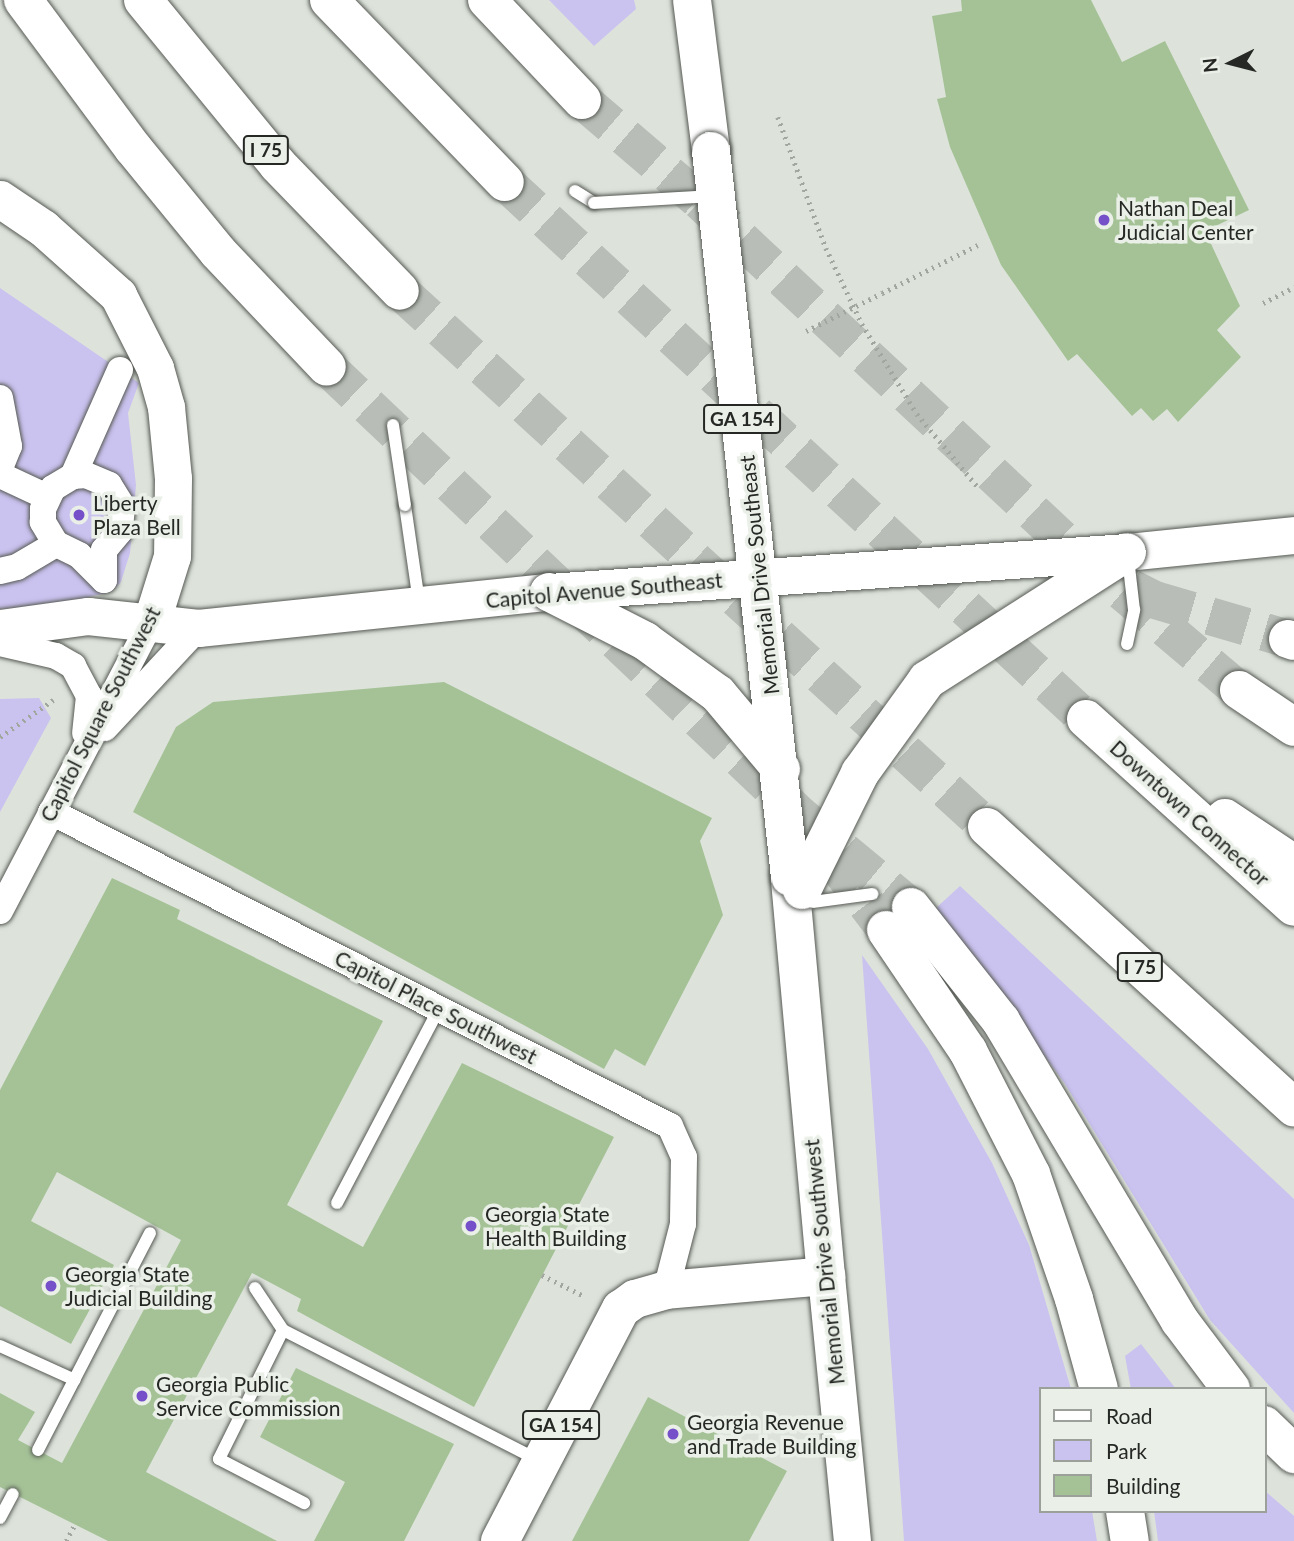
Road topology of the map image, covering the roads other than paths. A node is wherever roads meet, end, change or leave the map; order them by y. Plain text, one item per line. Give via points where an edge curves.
1 (23, 0) edge
2 (143, 0) edge
3 (329, 0) edge
4 (487, 0) edge
5 (692, 0) edge
6 (582, 100) tunnel mouth
7 (505, 182) tunnel mouth
8 (575, 191) dead end
9 (717, 196) junction
10 (0, 199) edge
11 (400, 291) tunnel mouth
12 (327, 368) tunnel mouth
13 (120, 370) dead end
14 (0, 398) edge
15 (393, 425) dead end
16 (0, 468) edge
17 (0, 475) edge
18 (73, 476) junction
19 (47, 497) junction
20 (1294, 535) edge
21 (55, 544) junction
22 (1128, 552) junction
23 (0, 571) edge
24 (759, 579) junction
25 (549, 592) junction
26 (419, 606) junction
27 (152, 620) junction
28 (0, 628) edge
29 (198, 628) junction
30 (0, 643) edge
31 (1127, 644) dead end
32 (1239, 690) tunnel mouth
33 (1294, 727) edge
34 (80, 755) junction
35 (781, 769) junction
36 (51, 812) junction
37 (987, 827) tunnel mouth
38 (1294, 864) edge
39 (872, 894) dead end
40 (799, 895) junction
41 (1294, 907) edge
42 (0, 911) edge
43 (439, 1009) junction
44 (804, 1067) joint
45 (1294, 1107) edge
46 (337, 1203) dead end
47 (150, 1233) dead end
48 (826, 1276) junction
49 (255, 1288) dead end
50 (666, 1290) junction
51 (283, 1330) junction
52 (0, 1346) edge
53 (75, 1380) junction
54 (1098, 1387) edge
55 (1230, 1387) edge
56 (1266, 1427) edge
57 (38, 1450) dead end
58 (1294, 1454) edge
59 (541, 1462) junction
60 (13, 1494) dead end
61 (304, 1503) dead end
62 (1125, 1513) edge
63 (0, 1518) edge
64 (500, 1541) edge
65 (852, 1541) edge
66 (1130, 1541) edge

1 - 12 main road via 218,252
2 - 11 main road, I 75 via 278,164
3 - 7 main road
4 - 6 main road
5 - 9 main road, Memorial Drive Southeast / GA 154, bridge
8 - 9 lane, bridge via 594,202
9 - 24 main road, Memorial Drive Southeast / GA 154, bridge
10 - 27 main road, Capitol Square Southwest via 43,228 118,295 155,368 166,407 173,491 172,556
13 - 18 street
14 - 16 street via 9,446
15 - 26 lane, bridge
17 - 19 street
18 - 19 street
18 - 21 street via 98,478 109,485 122,506 120,531 104,550 104,580 79,555
19 - 21 street via 43,523
20 - 22 main road, Capitol Avenue Southeast
21 - 23 street via 17,567
22 - 24 main road, Capitol Avenue Southeast, bridge
22 - 31 lane, bridge via 1133,610
22 - 40 main road, bridge via 928,680 860,773
24 - 25 main road, Capitol Avenue Southeast, bridge
24 - 35 main road, Memorial Drive Southeast / GA 154, bridge
25 - 26 main road, Capitol Avenue Southeast
25 - 35 main road, bridge via 645,641 718,694
26 - 29 main road, Capitol Avenue Southeast
27 - 28 main road, Capitol Avenue Southeast via 88,616
27 - 29 main road, Capitol Avenue Southeast
27 - 34 street, Capitol Square Southwest
29 - 34 street
30 - 34 street via 56,656 73,666 89,696
32 - 33 main road
34 - 36 street, Capitol Square Southwest
35 - 40 main road, Memorial Drive Southeast / GA 154, bridge
36 - 42 street, Capitol Square Southwest
36 - 43 street, Capitol Place Southwest
37 - 45 main road, I 75
38 - 41 main road, Downtown Connector via 1086,719
39 - 40 lane, bridge
40 - 44 main road, Memorial Drive Southeast / GA 154
43 - 46 lane
43 - 50 street, Capitol Place Southwest via 670,1126 684,1157 683,1224
44 - 48 main road, Memorial Drive Southwest / GA 154
47 - 53 lane
48 - 50 main road, GA 154
48 - 65 main road, Memorial Drive Southwest
49 - 51 lane
50 - 59 main road, GA 154 via 635,1299 621,1310
51 - 59 lane
51 - 61 lane via 219,1459
52 - 53 lane
53 - 57 lane
54 - 55 main road via 1031,1174 899,919 1001,1021 1180,1321
56 - 58 main road
59 - 64 main road, GA 154
60 - 63 lane
62 - 66 main road

